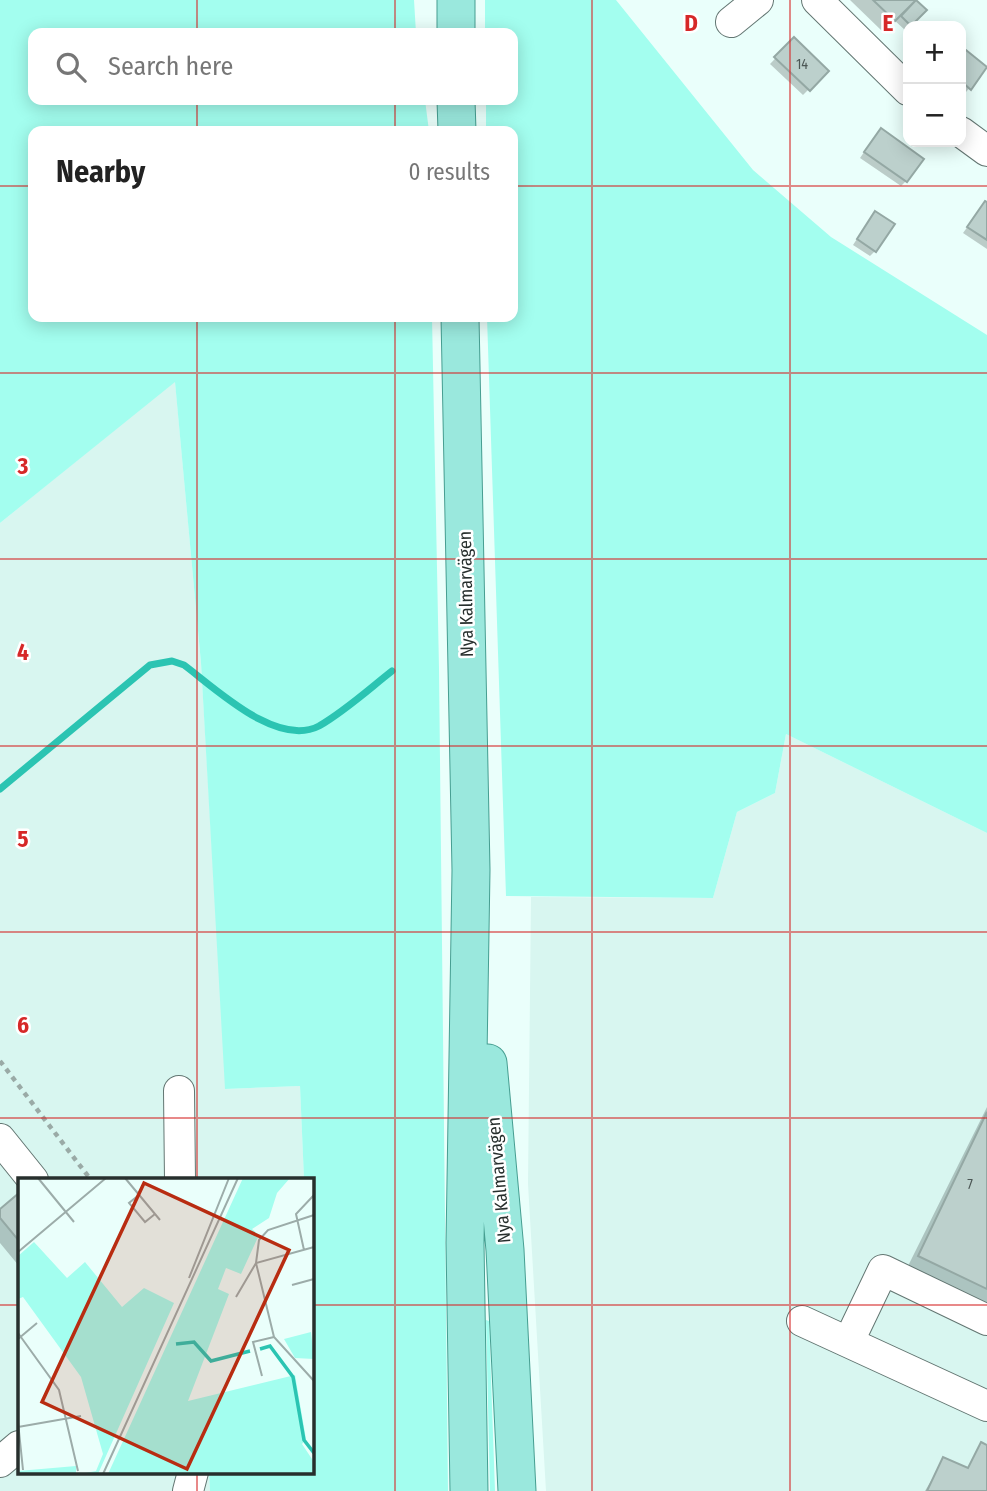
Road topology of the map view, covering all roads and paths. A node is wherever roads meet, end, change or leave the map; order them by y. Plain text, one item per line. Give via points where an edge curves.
1 (456, 0) edge
2 (758, 0) edge
3 (817, 0) edge
4 (731, 22) dead end
5 (456, 28) edge
6 (903, 85) edge
7 (456, 105) edge
8 (457, 126) edge
9 (966, 136) edge
10 (987, 151) edge
11 (460, 322) edge
12 (471, 870) junction
13 (0, 1061) edge
14 (179, 1091) dead end
15 (0, 1139) edge
16 (31, 1178) edge
17 (89, 1178) edge
18 (180, 1178) edge
19 (987, 1320) edge
20 (802, 1321) dead end
21 (849, 1341) junction
22 (987, 1406) edge
23 (18, 1447) edge
24 (0, 1462) edge
25 (193, 1474) edge
26 (188, 1491) edge
27 (470, 1491) edge
28 (517, 1491) edge

1 - 5 main road
2 - 4 street
3 - 6 street
7 - 8 main road
9 - 10 street
11 - 12 main road, Nya Kalmarvägen
12 - 27 main road, Nya Kalmarvägen via 465,1243
12 - 28 main road, Nya Kalmarvägen via 505,1250
13 - 17 path
14 - 18 street
15 - 16 street
19 - 21 street via 883,1270
20 - 21 street
21 - 22 street
23 - 24 street
25 - 26 street

